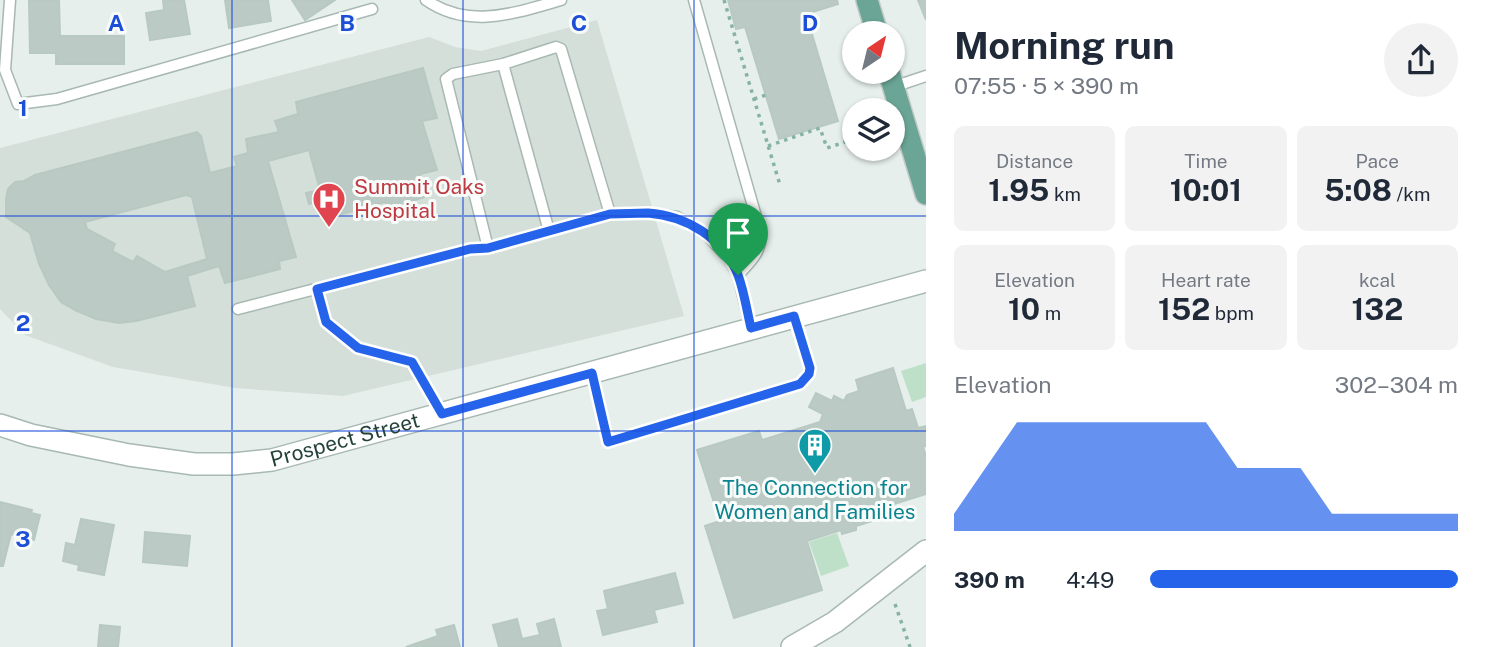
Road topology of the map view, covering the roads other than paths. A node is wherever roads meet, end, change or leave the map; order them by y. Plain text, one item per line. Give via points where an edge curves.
1 (10, 0) edge
2 (426, 0) edge
3 (561, 0) edge
4 (694, 0) edge
5 (867, 0) edge
6 (372, 9) dead end
7 (873, 21) edge
8 (503, 64) junction
9 (926, 76) edge
10 (905, 78) edge
11 (892, 84) edge
12 (926, 194) edge
13 (610, 214) junction
14 (549, 231) junction
15 (488, 248) junction
16 (738, 275) junction
17 (926, 281) edge
18 (317, 289) junction
19 (238, 309) dead end
20 (794, 316) junction
21 (751, 328) junction
22 (592, 373) junction
23 (442, 414) junction
24 (0, 425) edge
25 (926, 551) edge
26 (816, 642) edge
27 (792, 647) edge

1 - 6 lane via 5,70 18,104 57,99
2 - 3 lane via 455,15 480,18
4 - 16 lane via 761,234 757,253
5 - 7 main road
8 - 13 lane via 561,49
8 - 14 lane
8 - 15 lane via 446,79
9 - 10 lane
11 - 12 main road
13 - 14 lane
13 - 16 lane via 663,214 690,223 718,244
14 - 15 lane
15 - 18 lane
16 - 21 lane
17 - 20 street, Prospect Street
18 - 19 lane
18 - 23 lane via 326,322 358,348 412,362
20 - 21 street, Prospect Street
20 - 22 lane via 810,368 800,384 608,442
21 - 22 street, Prospect Street
22 - 23 street, Prospect Street
23 - 24 street, Prospect Street via 272,460 233,464 136,457
25 - 26 street
26 - 27 street

